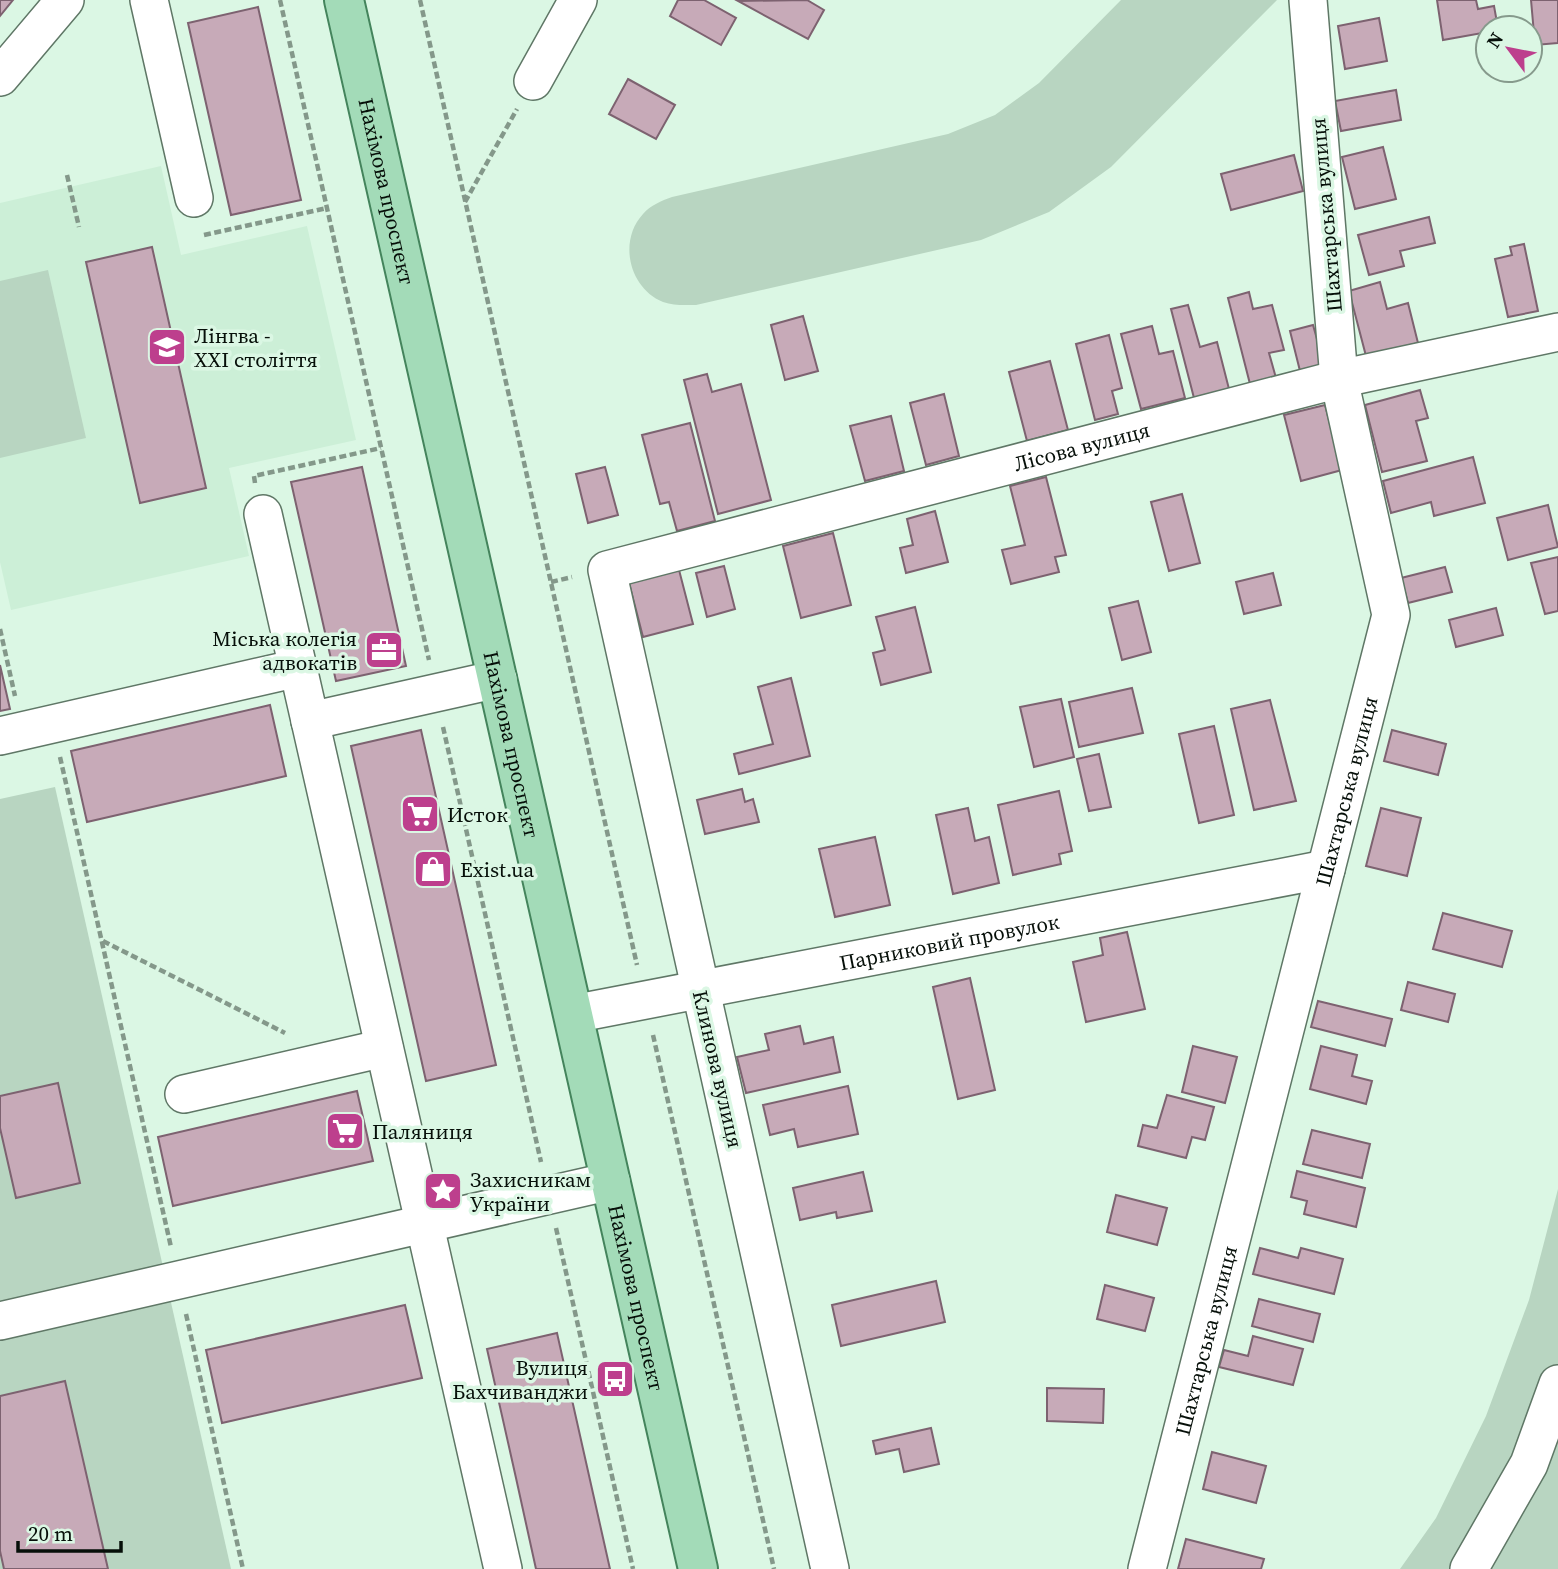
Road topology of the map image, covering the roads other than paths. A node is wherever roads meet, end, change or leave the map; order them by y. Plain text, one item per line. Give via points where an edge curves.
1 (65, 0) edge
2 (149, 0) edge
3 (344, 0) edge
4 (578, 0) edge
5 (1308, 0) edge
6 (0, 77) edge
7 (533, 81) road end
8 (194, 198) dead end
9 (1558, 332) edge
10 (1339, 379) junction
11 (263, 514) dead end
12 (607, 570) joint
13 (298, 668) junction
14 (498, 679) junction
15 (310, 722) junction
16 (25, 730) edge
17 (1326, 869) junction
18 (700, 989) junction
19 (573, 1014) junction
20 (384, 1048) junction
21 (184, 1094) dead end
22 (611, 1181) junction
23 (424, 1223) junction
24 (0, 1321) edge
25 (1558, 1384) edge
26 (503, 1569) edge
27 (698, 1569) edge
28 (830, 1569) edge
29 (1147, 1569) edge
30 (1469, 1569) edge

1 - 6 street
2 - 8 street
3 - 14 main road, Нахімова проспект
4 - 7 street
5 - 10 street, Шахтарська вулиця
9 - 10 street, Лісова вулиця
10 - 12 street, Лісова вулиця
10 - 17 street, Шахтарська вулиця via 1391,615
11 - 13 street
12 - 18 street, Клинова вулиця
13 - 15 street
13 - 16 street
14 - 15 street
14 - 19 main road, Нахімова проспект
15 - 20 street
17 - 18 street, Парниковий провулок
17 - 29 street, Шахтарська вулиця
18 - 19 street, Парниковий провулок
18 - 28 street, Клинова вулиця
19 - 22 main road, Нахімова проспект
20 - 21 street
20 - 23 street
22 - 23 street
22 - 27 main road, Нахімова проспект
23 - 24 street
23 - 26 street
25 - 30 street via 1529,1464

